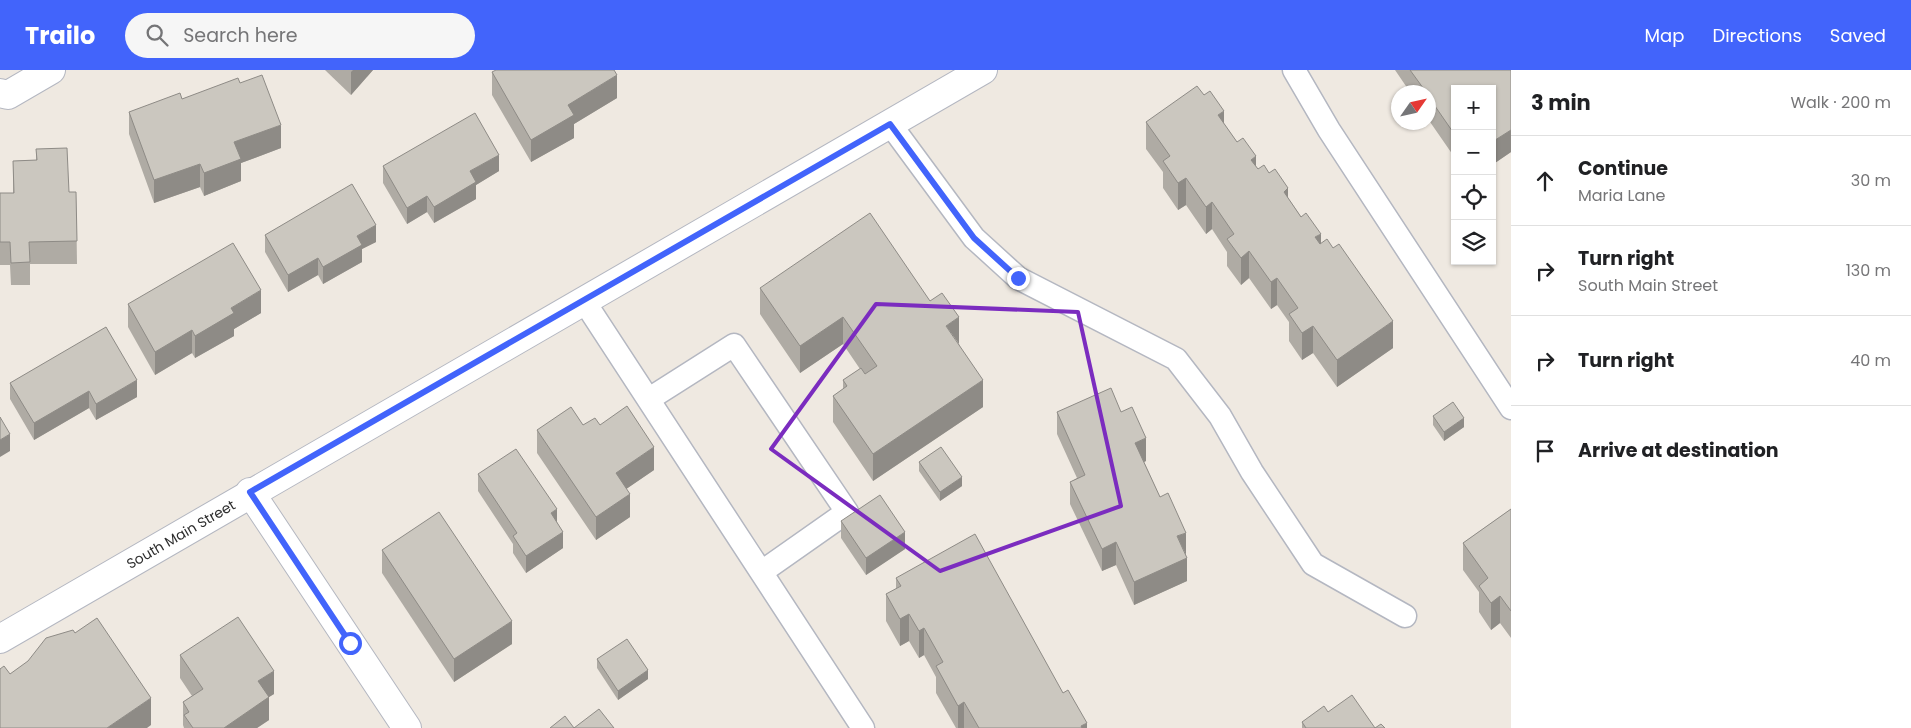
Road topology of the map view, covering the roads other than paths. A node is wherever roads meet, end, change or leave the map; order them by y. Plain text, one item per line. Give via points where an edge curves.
1 (51, 70) edge
2 (983, 70) edge
3 (1294, 70) edge
4 (0, 93) edge
5 (890, 124) junction
6 (584, 301) junction
7 (649, 399) junction
8 (1511, 408) edge
9 (250, 492) junction
10 (762, 571) junction
11 (1406, 616) dead end
12 (0, 638) edge
13 (407, 728) edge
14 (863, 728) edge

1 - 4 main road via 8,95
2 - 5 main road, South Main Street
3 - 8 lane
5 - 6 main road, South Main Street
5 - 11 lane via 974,238 1018,278 1176,359 1220,416 1252,472 1313,564
6 - 7 lane
6 - 9 main road, South Main Street
7 - 10 lane
7 - 10 lane via 734,345 847,512
9 - 12 main road, South Main Street
9 - 13 main road
10 - 14 lane

